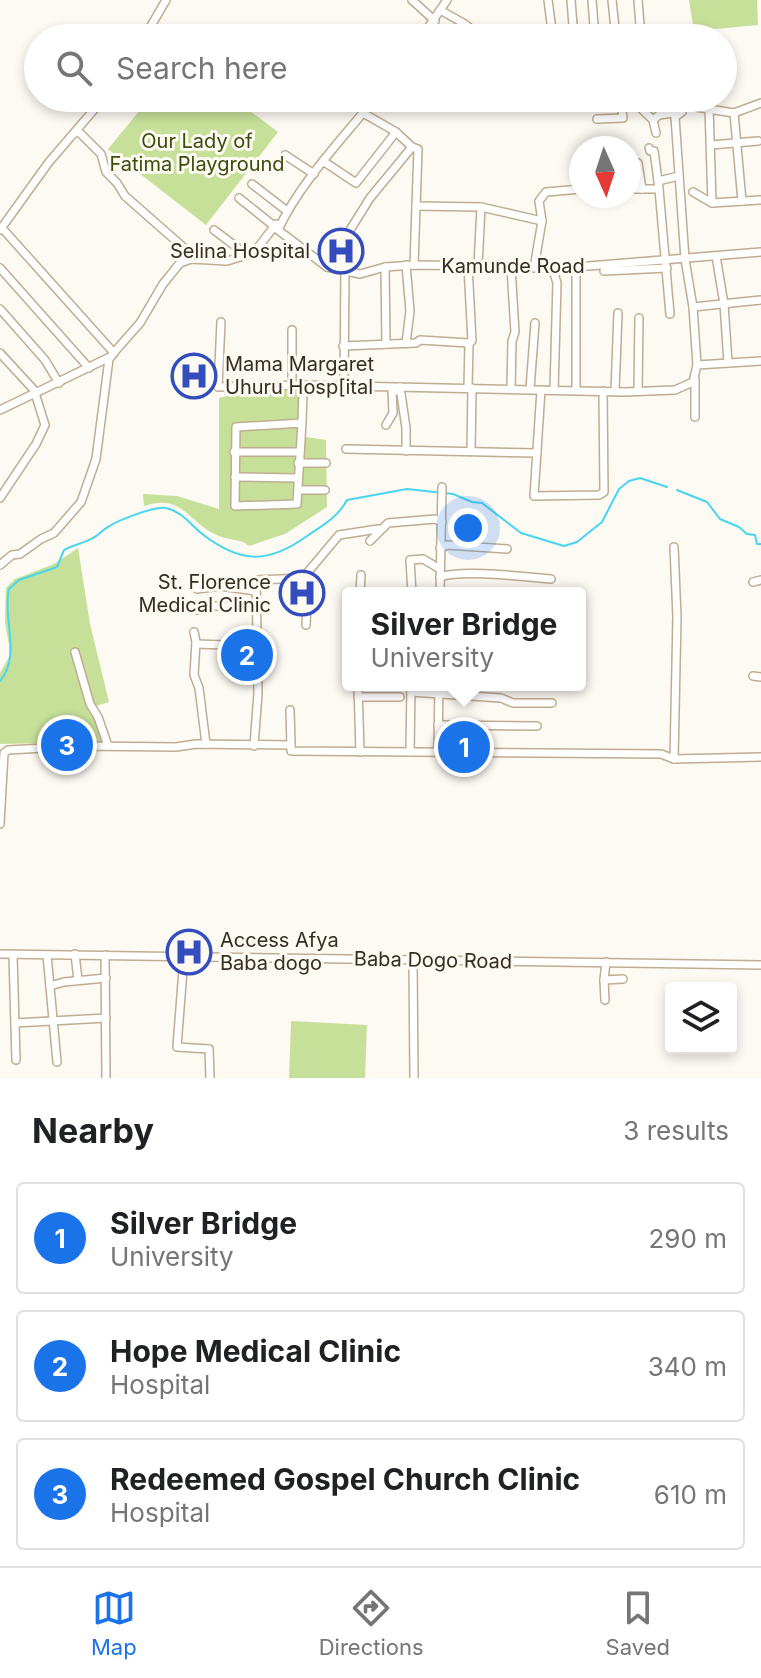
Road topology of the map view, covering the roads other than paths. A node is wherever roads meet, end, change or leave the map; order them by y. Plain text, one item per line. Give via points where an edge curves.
1 (166, 0) edge
2 (412, 0) edge
3 (447, 0) edge
4 (548, 0) edge
5 (571, 0) edge
6 (592, 0) edge
7 (612, 0) edge
8 (638, 0) edge
9 (440, 10) junction
10 (435, 21) junction
11 (152, 24) edge
12 (433, 24) edge
13 (465, 24) edge
14 (551, 24) edge
15 (573, 24) edge
16 (594, 24) edge
17 (615, 24) edge
18 (640, 24) edge
19 (761, 103) edge
20 (92, 112) edge
21 (364, 112) edge
22 (369, 112) edge
23 (622, 112) edge
24 (645, 112) edge
25 (669, 112) edge
26 (679, 112) edge
27 (709, 112) edge
28 (724, 112) edge
29 (737, 112) edge
30 (734, 113) joint
31 (597, 119) dead end
32 (653, 120) junction
33 (396, 132) junction
34 (75, 133) junction
35 (656, 133) dead end
36 (758, 141) dead end
37 (737, 144) junction
38 (711, 145) junction
39 (412, 147) junction
40 (649, 148) dead end
41 (285, 155) dead end
42 (323, 161) junction
43 (314, 174) junction
44 (679, 176) junction
45 (641, 182) edge
46 (252, 184) dead end
47 (658, 185) junction
48 (642, 189) joint
49 (569, 190) edge
50 (693, 192) dead end
51 (239, 198) dead end
52 (760, 200) edge
53 (742, 201) junction
54 (712, 203) junction
55 (416, 206) junction
56 (481, 207) junction
57 (287, 211) junction
58 (542, 221) junction
59 (276, 228) junction
60 (1, 229) edge
61 (214, 230) dead end
62 (761, 252) edge
63 (247, 255) junction
64 (716, 256) junction
65 (191, 259) junction
66 (685, 259) junction
67 (410, 265) junction
68 (468, 266) junction
69 (478, 266) junction
70 (327, 267) junction
71 (385, 267) junction
72 (511, 267) junction
73 (552, 267) junction
74 (576, 267) junction
75 (0, 268) edge
76 (534, 268) junction
77 (667, 268) junction
78 (604, 271) dead end
79 (348, 272) junction
80 (761, 300) edge
81 (724, 304) junction
82 (693, 307) junction
83 (0, 309) edge
84 (618, 313) dead end
85 (670, 314) dead end
86 (639, 318) dead end
87 (221, 322) dead end
88 (535, 323) dead end
89 (292, 330) dead end
90 (406, 343) junction
91 (469, 343) junction
92 (386, 344) junction
93 (343, 346) junction
94 (0, 353) edge
95 (114, 353) junction
96 (761, 361) edge
97 (728, 363) junction
98 (697, 365) junction
99 (89, 368) junction
100 (693, 382) junction
101 (59, 383) junction
102 (292, 385) junction
103 (303, 385) junction
104 (344, 385) junction
105 (470, 388) junction
106 (400, 389) junction
107 (511, 389) junction
108 (530, 389) junction
109 (541, 390) junction
110 (554, 390) junction
111 (576, 390) junction
112 (603, 391) junction
113 (615, 391) junction
114 (638, 391) junction
115 (35, 393) junction
116 (0, 398) edge
117 (3, 409) edge
118 (695, 417) dead end
119 (302, 423) junction
120 (386, 425) dead end
121 (346, 449) dead end
122 (406, 451) junction
123 (471, 451) junction
124 (234, 452) junction
125 (299, 452) junction
126 (537, 453) junction
127 (298, 463) junction
128 (326, 463) dead end
129 (235, 477) junction
130 (298, 478) junction
131 (442, 488) dead end
132 (298, 490) junction
133 (325, 490) dead end
134 (0, 498) edge
135 (442, 522) junction
136 (378, 529) dead end
137 (370, 541) dead end
138 (674, 547) dead end
139 (440, 548) junction
140 (507, 549) dead end
141 (0, 565) edge
142 (440, 573) junction
143 (361, 575) dead end
144 (304, 576) junction
145 (551, 579) dead end
146 (264, 582) dead end
147 (360, 587) edge
148 (412, 587) edge
149 (440, 587) edge
150 (197, 589) dead end
151 (256, 591) junction
152 (197, 610) dead end
153 (256, 611) junction
154 (306, 625) dead end
155 (194, 632) dead end
156 (196, 644) junction
157 (257, 646) junction
158 (75, 652) dead end
159 (358, 691) edge
160 (411, 691) edge
161 (439, 691) edge
162 (453, 691) edge
163 (358, 697) junction
164 (400, 697) dead end
165 (552, 703) dead end
166 (290, 710) dead end
167 (438, 725) junction
168 (537, 726) dead end
169 (206, 744) junction
170 (291, 745) junction
171 (108, 746) junction
172 (254, 746) junction
173 (438, 751) junction
174 (360, 752) junction
175 (410, 752) junction
176 (761, 757) edge
177 (674, 759) junction
178 (0, 824) edge
179 (0, 954) edge
180 (75, 954) junction
181 (13, 955) junction
182 (47, 955) junction
183 (105, 955) junction
184 (184, 957) junction
185 (413, 960) junction
186 (606, 962) junction
187 (761, 965) edge
188 (106, 978) junction
189 (623, 979) dead end
190 (78, 980) junction
191 (604, 980) junction
192 (50, 986) junction
193 (605, 1000) dead end
194 (106, 1018) junction
195 (54, 1022) junction
196 (15, 1023) junction
197 (16, 1060) dead end
198 (57, 1062) dead end
199 (106, 1078) edge
200 (210, 1078) edge
201 (414, 1078) edge

1 - 11 street
2 - 10 street
3 - 9 street
4 - 14 street
5 - 15 street
6 - 16 street
7 - 17 street
8 - 18 street
9 - 10 street
9 - 13 street
10 - 12 street
19 - 29 street
20 - 34 street
21 - 42 street
22 - 33 street
23 - 31 street via 623,118
24 - 32 street
25 - 32 street
26 - 44 street via 675,117
27 - 38 street
28 - 30 street
30 - 37 street
32 - 35 street
33 - 39 street
33 - 42 street via 356,183
34 - 60 street
34 - 65 street via 101,154 106,172 125,196
36 - 37 street
37 - 38 street
37 - 53 street
38 - 54 street
39 - 55 street via 418,149
39 - 70 street via 370,198
40 - 47 street via 654,151
41 - 43 street
42 - 43 street
43 - 57 street
44 - 47 street
44 - 66 street
45 - 48 street
46 - 57 street
47 - 48 street
47 - 77 street
49 - 58 street via 546,192 539,201
50 - 54 street
51 - 59 street, Kamunde Road
52 - 53 street
53 - 54 street
55 - 56 street
55 - 67 street
56 - 58 street
56 - 69 street
57 - 59 street
58 - 76 street
59 - 63 street
59 - 70 street, Kamunde Road
60 - 95 street
61 - 63 street
62 - 64 street, Kamunde Road
63 - 65 street via 227,261
64 - 66 street, Kamunde Road
64 - 81 street
65 - 95 street via 176,268
66 - 74 street, Kamunde Road
66 - 82 street
67 - 68 street, Kamunde Road
67 - 71 street, Kamunde Road
67 - 90 street
68 - 69 street, Kamunde Road
68 - 91 street via 473,324
69 - 72 street, Kamunde Road
70 - 79 street, Kamunde Road
71 - 79 street, Kamunde Road
71 - 92 street
72 - 76 street, Kamunde Road
72 - 107 street
73 - 74 street, Kamunde Road
73 - 76 street, Kamunde Road
73 - 110 street via 557,275
74 - 111 street
75 - 99 street
77 - 78 street
77 - 85 street
79 - 93 street via 346,267
80 - 81 street
81 - 82 street
81 - 97 street
82 - 98 street
83 - 101 street
84 - 113 street
86 - 114 street
87 - 102 street via 218,387
88 - 108 street
89 - 102 street
90 - 91 street
90 - 92 street
91 - 105 street
92 - 93 street
93 - 104 street
94 - 115 street
95 - 99 street
95 - 141 street via 108,363 96,459 81,502 54,533
96 - 97 street
97 - 98 street
98 - 100 street
99 - 101 street
100 - 114 street via 675,390
100 - 118 street via 695,377
101 - 115 street
102 - 103 street
103 - 104 street
103 - 119 street
104 - 106 street
105 - 106 street
105 - 107 street
105 - 123 street
106 - 120 street via 392,391 393,413
106 - 122 street
107 - 108 street
108 - 109 street
109 - 110 street
109 - 126 street
110 - 111 street
111 - 112 street
112 - 113 street
112 - 126 street via 604,492 534,496
113 - 114 street
115 - 117 street
115 - 134 street via 44,428
116 - 117 street
119 - 124 street via 238,425
119 - 125 street
121 - 122 street
122 - 123 street
123 - 126 street
124 - 125 street
124 - 129 street
125 - 127 street
127 - 128 street
127 - 130 street
129 - 130 street
129 - 132 street via 235,506 295,505
130 - 132 street
131 - 135 street
132 - 133 street
135 - 137 street via 388,523
135 - 139 street
136 - 144 street via 339,535
138 - 177 street
139 - 140 street
139 - 142 street
142 - 145 street
142 - 148 street via 423,559 410,560
142 - 149 street
143 - 147 street
144 - 146 street
144 - 151 street via 256,580
144 - 154 street
150 - 151 street
151 - 153 street
152 - 153 street via 249,606
153 - 157 street
155 - 156 street
156 - 157 street
156 - 169 street via 194,675
157 - 172 street
158 - 171 street
159 - 163 street
160 - 175 street
161 - 167 street
162 - 165 street via 513,703
163 - 164 street
163 - 174 street
166 - 170 street
167 - 168 street
167 - 173 street
169 - 171 street
169 - 172 street
170 - 172 street
170 - 174 street via 291,751
171 - 178 street via 8,750 2,768
173 - 175 street
173 - 177 street via 661,754
174 - 175 street
176 - 177 street
179 - 181 street, Baba Dogo Road
180 - 182 street, Baba Dogo Road
180 - 183 street, Baba Dogo Road
180 - 190 street
181 - 182 street, Baba Dogo Road
181 - 196 street
182 - 192 street
183 - 184 street, Baba Dogo Road
183 - 188 street
184 - 185 street, Baba Dogo Road
184 - 200 street via 177,1047 209,1049
185 - 186 street, Baba Dogo Road
185 - 201 street
186 - 187 street, Baba Dogo Road
186 - 191 street
188 - 190 street
188 - 194 street
189 - 191 street
190 - 192 street
191 - 193 street
192 - 195 street
194 - 195 street
194 - 199 street
195 - 196 street
195 - 198 street
196 - 197 street

